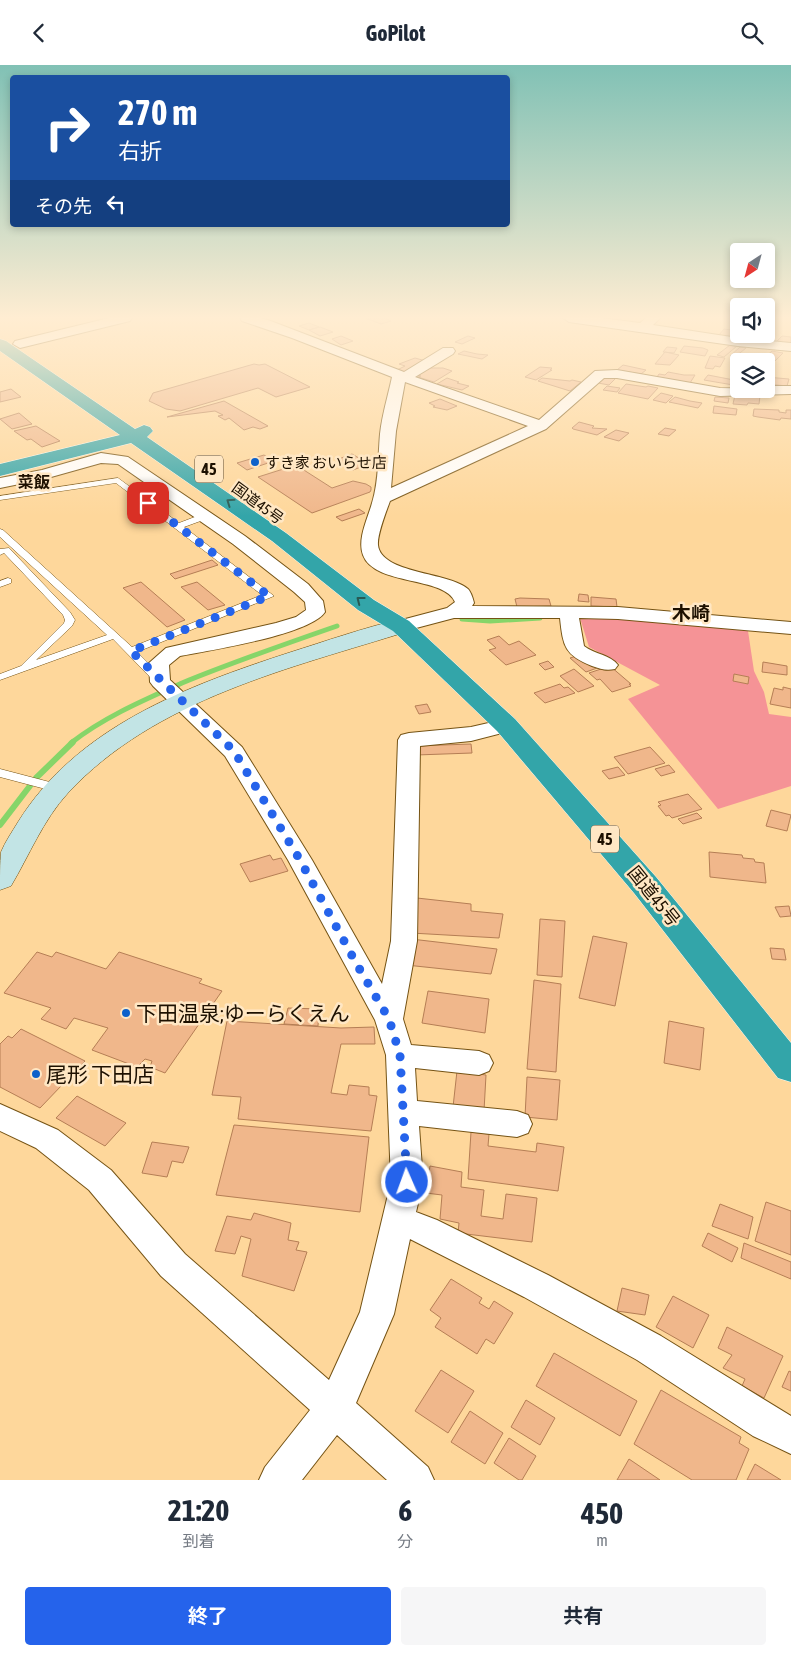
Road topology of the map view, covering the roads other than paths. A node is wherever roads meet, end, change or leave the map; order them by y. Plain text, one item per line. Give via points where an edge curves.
1 (65, 384) edge
2 (400, 384) edge
3 (422, 384) edge
4 (588, 384) edge
5 (669, 384) edge
6 (791, 390) edge
7 (541, 426) junction
8 (136, 432) junction
9 (0, 465) edge
10 (0, 470) edge
11 (0, 483) edge
12 (0, 498) edge
13 (382, 498) junction
14 (203, 517) junction
15 (178, 526) junction
16 (0, 532) edge
17 (0, 552) edge
18 (454, 612) junction
19 (570, 612) junction
20 (401, 626) junction
21 (791, 628) edge
22 (113, 636) junction
23 (131, 651) junction
24 (608, 665) dead end
25 (26, 667) junction
26 (0, 677) edge
27 (160, 681) junction
28 (182, 701) junction
29 (506, 725) junction
30 (0, 773) edge
31 (58, 788) junction
32 (0, 879) edge
33 (389, 1019) junction
34 (400, 1055) junction
35 (478, 1063) dead end
36 (791, 1068) edge
37 (404, 1112) junction
38 (0, 1117) edge
39 (517, 1124) dead end
40 (398, 1220) junction
41 (335, 1408) junction
42 (791, 1436) edge
43 (278, 1480) edge
44 (415, 1480) edge

1 - 8 highway, 国道45号 / 45
2 - 13 street via 388,431
3 - 7 street
4 - 7 street
5 - 6 street via 720,393
7 - 13 street
8 - 9 highway
8 - 10 highway
8 - 20 highway, 国道45号 / 45 via 366,605
11 - 14 street via 101,458 113,458 135,468
12 - 15 lane via 118,480
13 - 18 street via 369,544 372,555 389,569 445,584 461,593 465,603
14 - 15 lane
14 - 27 street via 301,588 314,601 316,612 303,621 281,628 173,652 159,663
15 - 23 lane via 269,596
16 - 22 lane
17 - 25 lane via 6,551 70,620
18 - 19 street
18 - 20 street
19 - 21 street
19 - 24 street via 574,647 578,653
20 - 28 street via 273,667
20 - 29 highway, 国道45号 / 45
22 - 23 lane
22 - 25 lane
23 - 27 lane
25 - 26 lane
27 - 28 street
28 - 31 street via 144,720 111,742 76,769
28 - 33 street via 234,751 300,860
29 - 33 street via 471,734 409,740 404,941
29 - 36 highway, 国道45号 / 45 via 646,885
30 - 31 lane
31 - 32 street via 30,827
33 - 34 street
34 - 35 street
34 - 37 street
37 - 39 street
37 - 40 street via 407,1182
38 - 41 street via 47,1139 100,1180 173,1265
40 - 41 street via 377,1313
40 - 42 street via 426,1230 536,1286 649,1348
41 - 43 street
41 - 44 street

